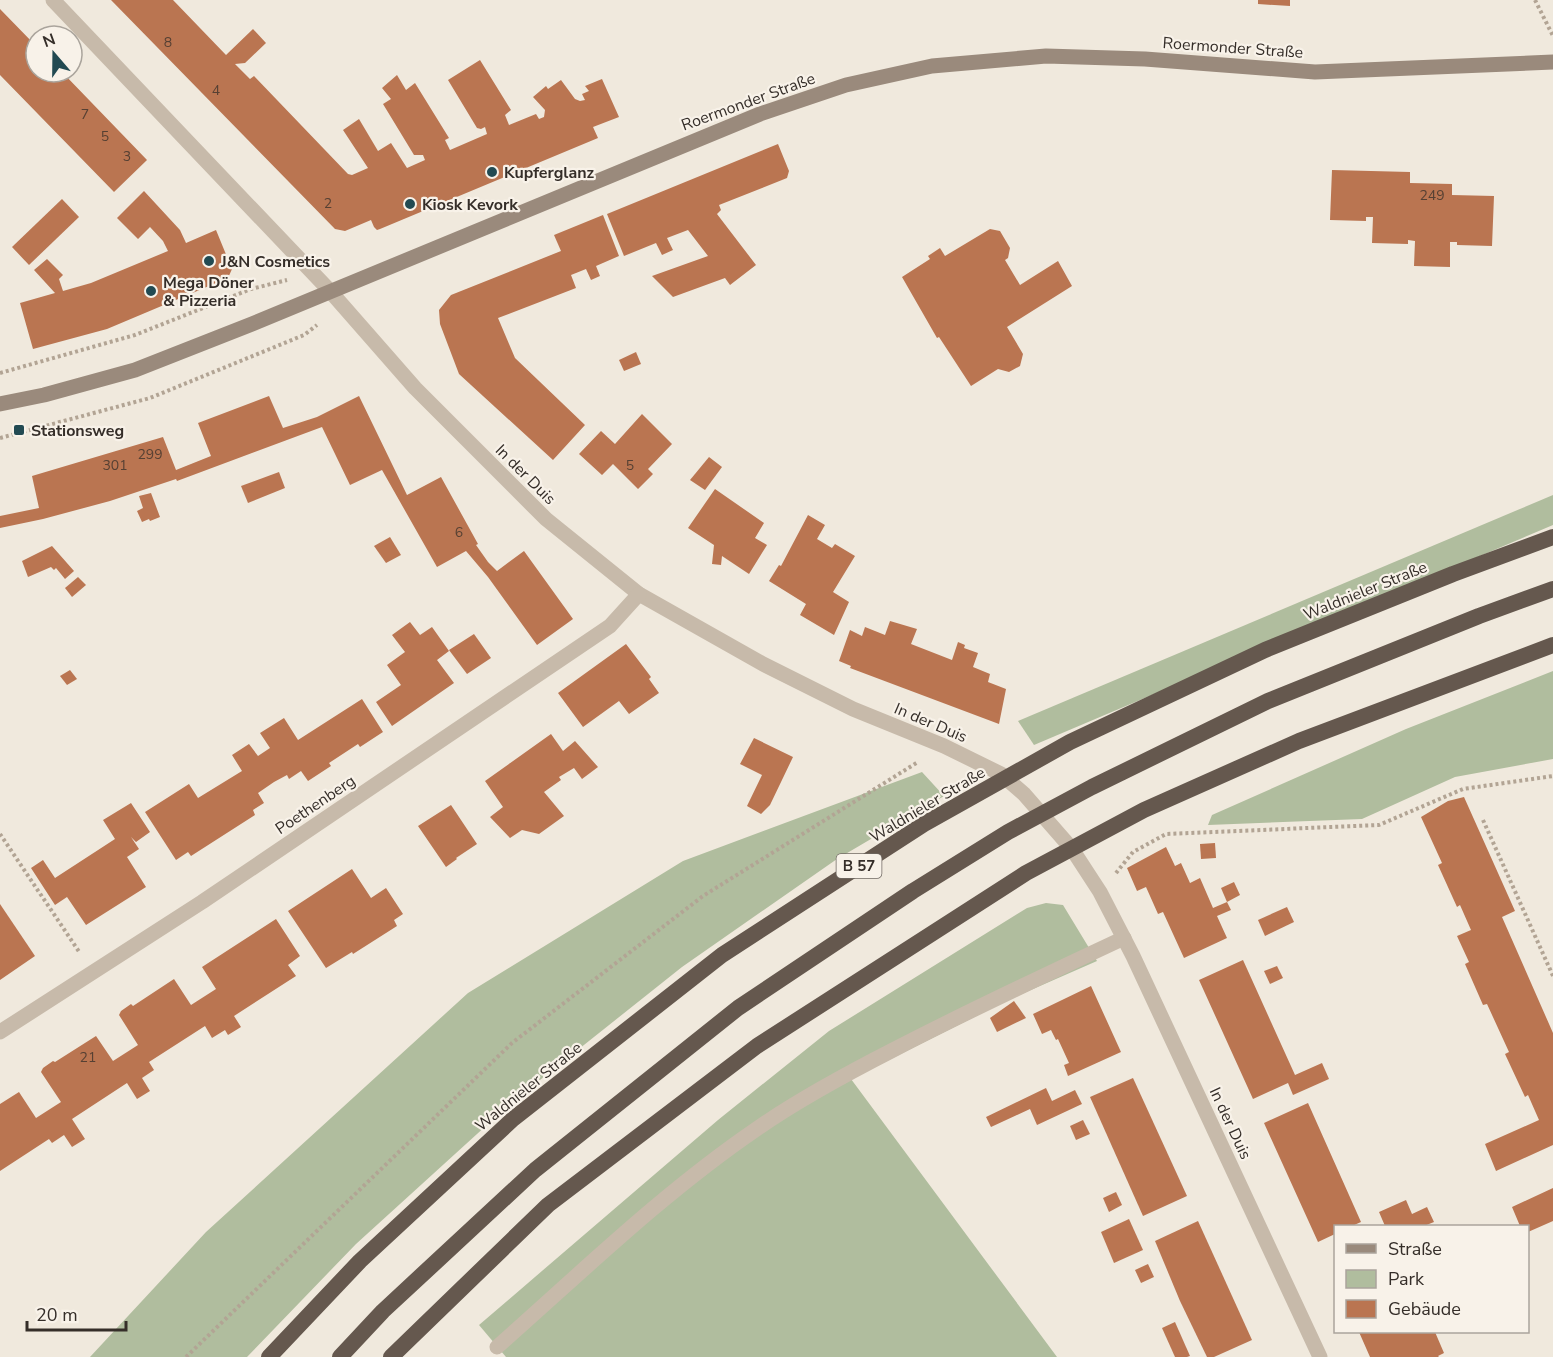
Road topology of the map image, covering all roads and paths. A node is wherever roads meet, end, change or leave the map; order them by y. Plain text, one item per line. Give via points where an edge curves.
1 (53, 0) edge
2 (1535, 0) edge
3 (1553, 36) edge
4 (1553, 62) edge
5 (251, 289) dead end
6 (330, 291) junction
7 (0, 373) edge
8 (0, 404) edge
9 (1553, 537) edge
10 (1553, 589) edge
11 (639, 594) junction
12 (1553, 645) edge
13 (944, 746) junction
14 (1553, 776) edge
15 (1483, 820) dead end
16 (0, 834) edge
17 (1072, 849) junction
18 (1100, 892) junction
19 (1124, 938) junction
20 (94, 972) junction
21 (1553, 976) edge
22 (0, 1032) edge
23 (497, 1347) dead end
24 (186, 1357) edge
25 (269, 1357) edge
26 (340, 1357) edge
27 (391, 1357) edge
28 (1320, 1357) edge

1 - 6 street
2 - 3 path
4 - 6 main road, Roermonder Straße via 1315,72 1046,56 932,66 846,85 760,114
5 - 7 path via 135,335
6 - 8 main road, Roermonder Straße via 135,370
6 - 11 street, In der Duis via 415,388 546,519
9 - 25 highway, Waldnieler Straße / B 57 via 1265,650 1070,742 924,824 722,955 513,1119 360,1261
10 - 26 highway via 1268,701 1092,787 1008,832 913,891 738,1008 535,1170 383,1311
11 - 13 street, In der Duis via 853,710
11 - 20 street, Poethenberg via 610,627
12 - 17 highway via 1299,741 1144,810
13 - 17 street, In der Duis via 1001,774
13 - 24 path via 703,896 512,1043
14 - 18 path via 1462,789 1379,825 1166,834 1133,852
15 - 21 path
16 - 20 path
17 - 18 street, In der Duis
17 - 27 highway via 1026,873 757,1046 548,1205
18 - 19 street, In der Duis
19 - 23 street via 907,1043 827,1085 758,1128 652,1209
19 - 28 street, In der Duis
20 - 22 street, Poethenberg

